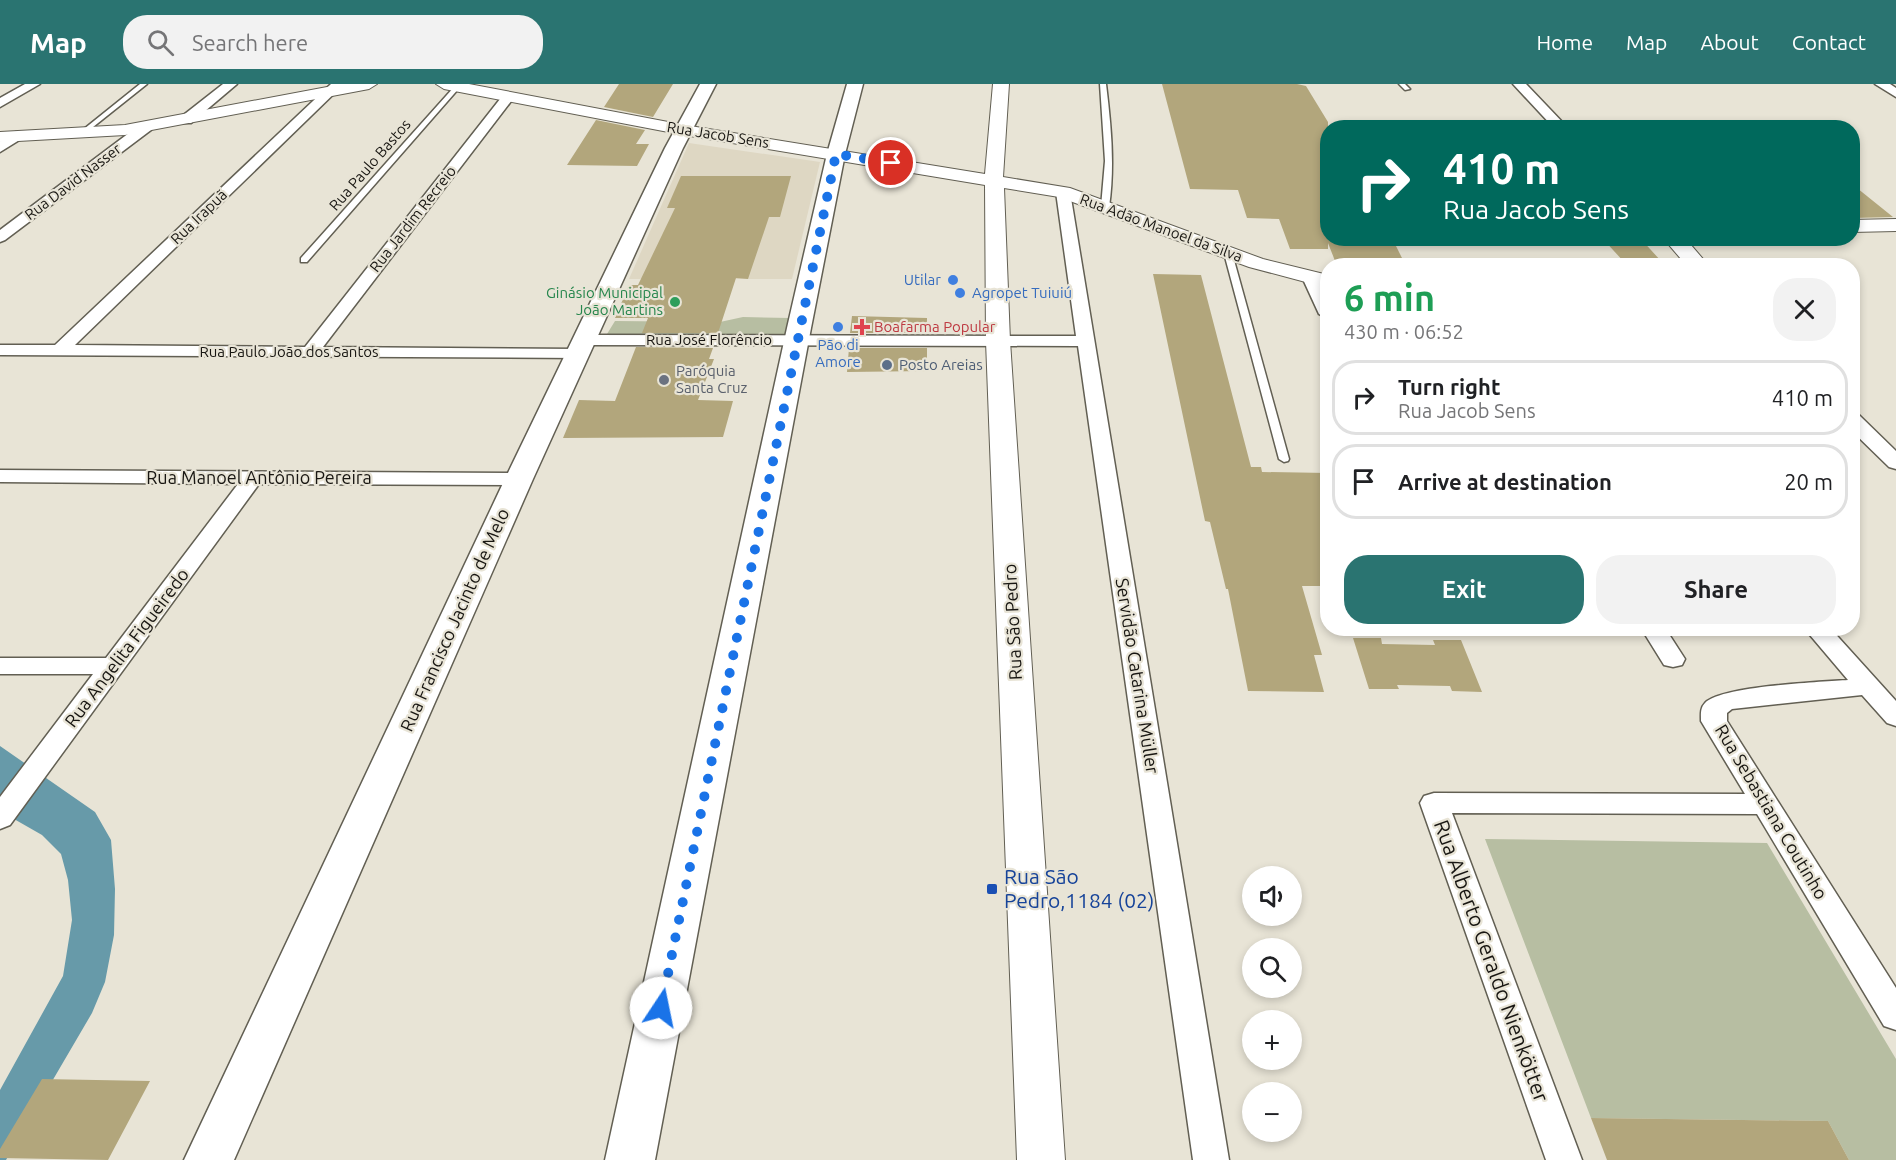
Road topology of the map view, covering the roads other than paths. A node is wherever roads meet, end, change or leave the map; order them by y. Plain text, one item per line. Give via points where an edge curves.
1 (34, 84) edge
2 (144, 84) edge
3 (231, 84) edge
4 (369, 84) edge
5 (708, 84) edge
6 (855, 84) edge
7 (1001, 84) edge
8 (1103, 84) edge
9 (1519, 84) edge
10 (1881, 84) edge
11 (450, 85) edge
12 (333, 88) edge
13 (511, 91) edge
14 (1896, 93) edge
15 (0, 103) edge
16 (186, 120) junction
17 (1554, 120) edge
18 (146, 127) junction
19 (684, 130) junction
20 (81, 134) junction
21 (8, 137) edge
22 (0, 147) edge
23 (836, 154) junction
24 (994, 179) junction
25 (1064, 192) junction
26 (1105, 207) junction
27 (1896, 225) edge
28 (1860, 226) edge
29 (0, 237) edge
30 (1680, 246) edge
31 (1228, 253) junction
32 (1692, 258) edge
33 (304, 260) dead end
34 (1319, 280) edge
35 (797, 340) junction
36 (1086, 340) junction
37 (998, 341) junction
38 (580, 347) junction
39 (0, 350) edge
40 (60, 350) junction
41 (310, 352) junction
42 (1860, 427) edge
43 (1284, 459) dead end
44 (1896, 463) edge
45 (1, 477) edge
46 (253, 478) junction
47 (519, 479) junction
48 (1658, 636) edge
49 (1823, 636) edge
50 (1673, 659) dead end
51 (0, 666) edge
52 (113, 666) junction
53 (1867, 686) junction
54 (1896, 717) edge
55 (1765, 804) junction
56 (0, 818) edge
57 (1896, 1016) edge
58 (209, 1160) edge
59 (630, 1160) edge
60 (1041, 1160) edge
61 (1211, 1160) edge
62 (1564, 1160) edge

1 - 15 street
2 - 20 lane
3 - 16 street
4 - 12 street
5 - 19 main road, Rua Francisco Jacinto de Melo
6 - 23 main road
7 - 24 street, Rua São Pedro
8 - 26 lane via 1108,136
9 - 17 street
10 - 14 street
11 - 13 street, Rua Jacob Sens
11 - 33 lane, Rua Paulo Bastos
12 - 16 street
12 - 40 street, Rua Irapuã
13 - 19 street, Rua Jacob Sens
13 - 41 street, Rua Jardim Recreio
16 - 18 street
18 - 20 street
18 - 29 street, Rua David Nasser
19 - 23 street, Rua Jacob Sens
19 - 38 main road, Rua Francisco Jacinto de Melo
20 - 21 street
21 - 22 street
23 - 24 street, Rua Jacob Sens
23 - 35 main road
24 - 25 street, Rua Adão Manoel da Silva
24 - 37 street, Rua São Pedro
25 - 26 street, Rua Adão Manoel da Silva
25 - 36 street, Servidão Catarina Müller
26 - 31 street, Rua Adão Manoel da Silva
27 - 28 street
30 - 32 street
31 - 34 street, Rua Adão Manoel da Silva
31 - 43 lane
35 - 37 street, Rua José Florêncio
35 - 38 street, Rua José Florêncio
35 - 59 main road
36 - 37 street, Rua José Florêncio
36 - 61 street, Servidão Catarina Müller
37 - 60 street, Rua São Pedro
38 - 41 street, Rua Paulo João dos Santos
38 - 47 main road, Rua Francisco Jacinto de Melo
39 - 40 street, Rua Paulo João dos Santos
40 - 41 street, Rua Paulo João dos Santos
42 - 44 street
45 - 46 street, Rua Manoel Antônio Pereira
46 - 47 street, Rua Manoel Antônio Pereira
46 - 52 street, Rua Angelita Figueiredo
47 - 58 main road, Rua Francisco Jacinto de Melo
48 - 50 street
49 - 53 street
51 - 52 street
52 - 56 street, Rua Angelita Figueiredo
53 - 54 street
53 - 55 street, Rua Sebastiana Coutinho via 1726,701 1714,709 1714,721
55 - 57 street, Rua Sebastiana Coutinho
55 - 62 street, Rua Alberto Geraldo Nienkötter via 1434,803

